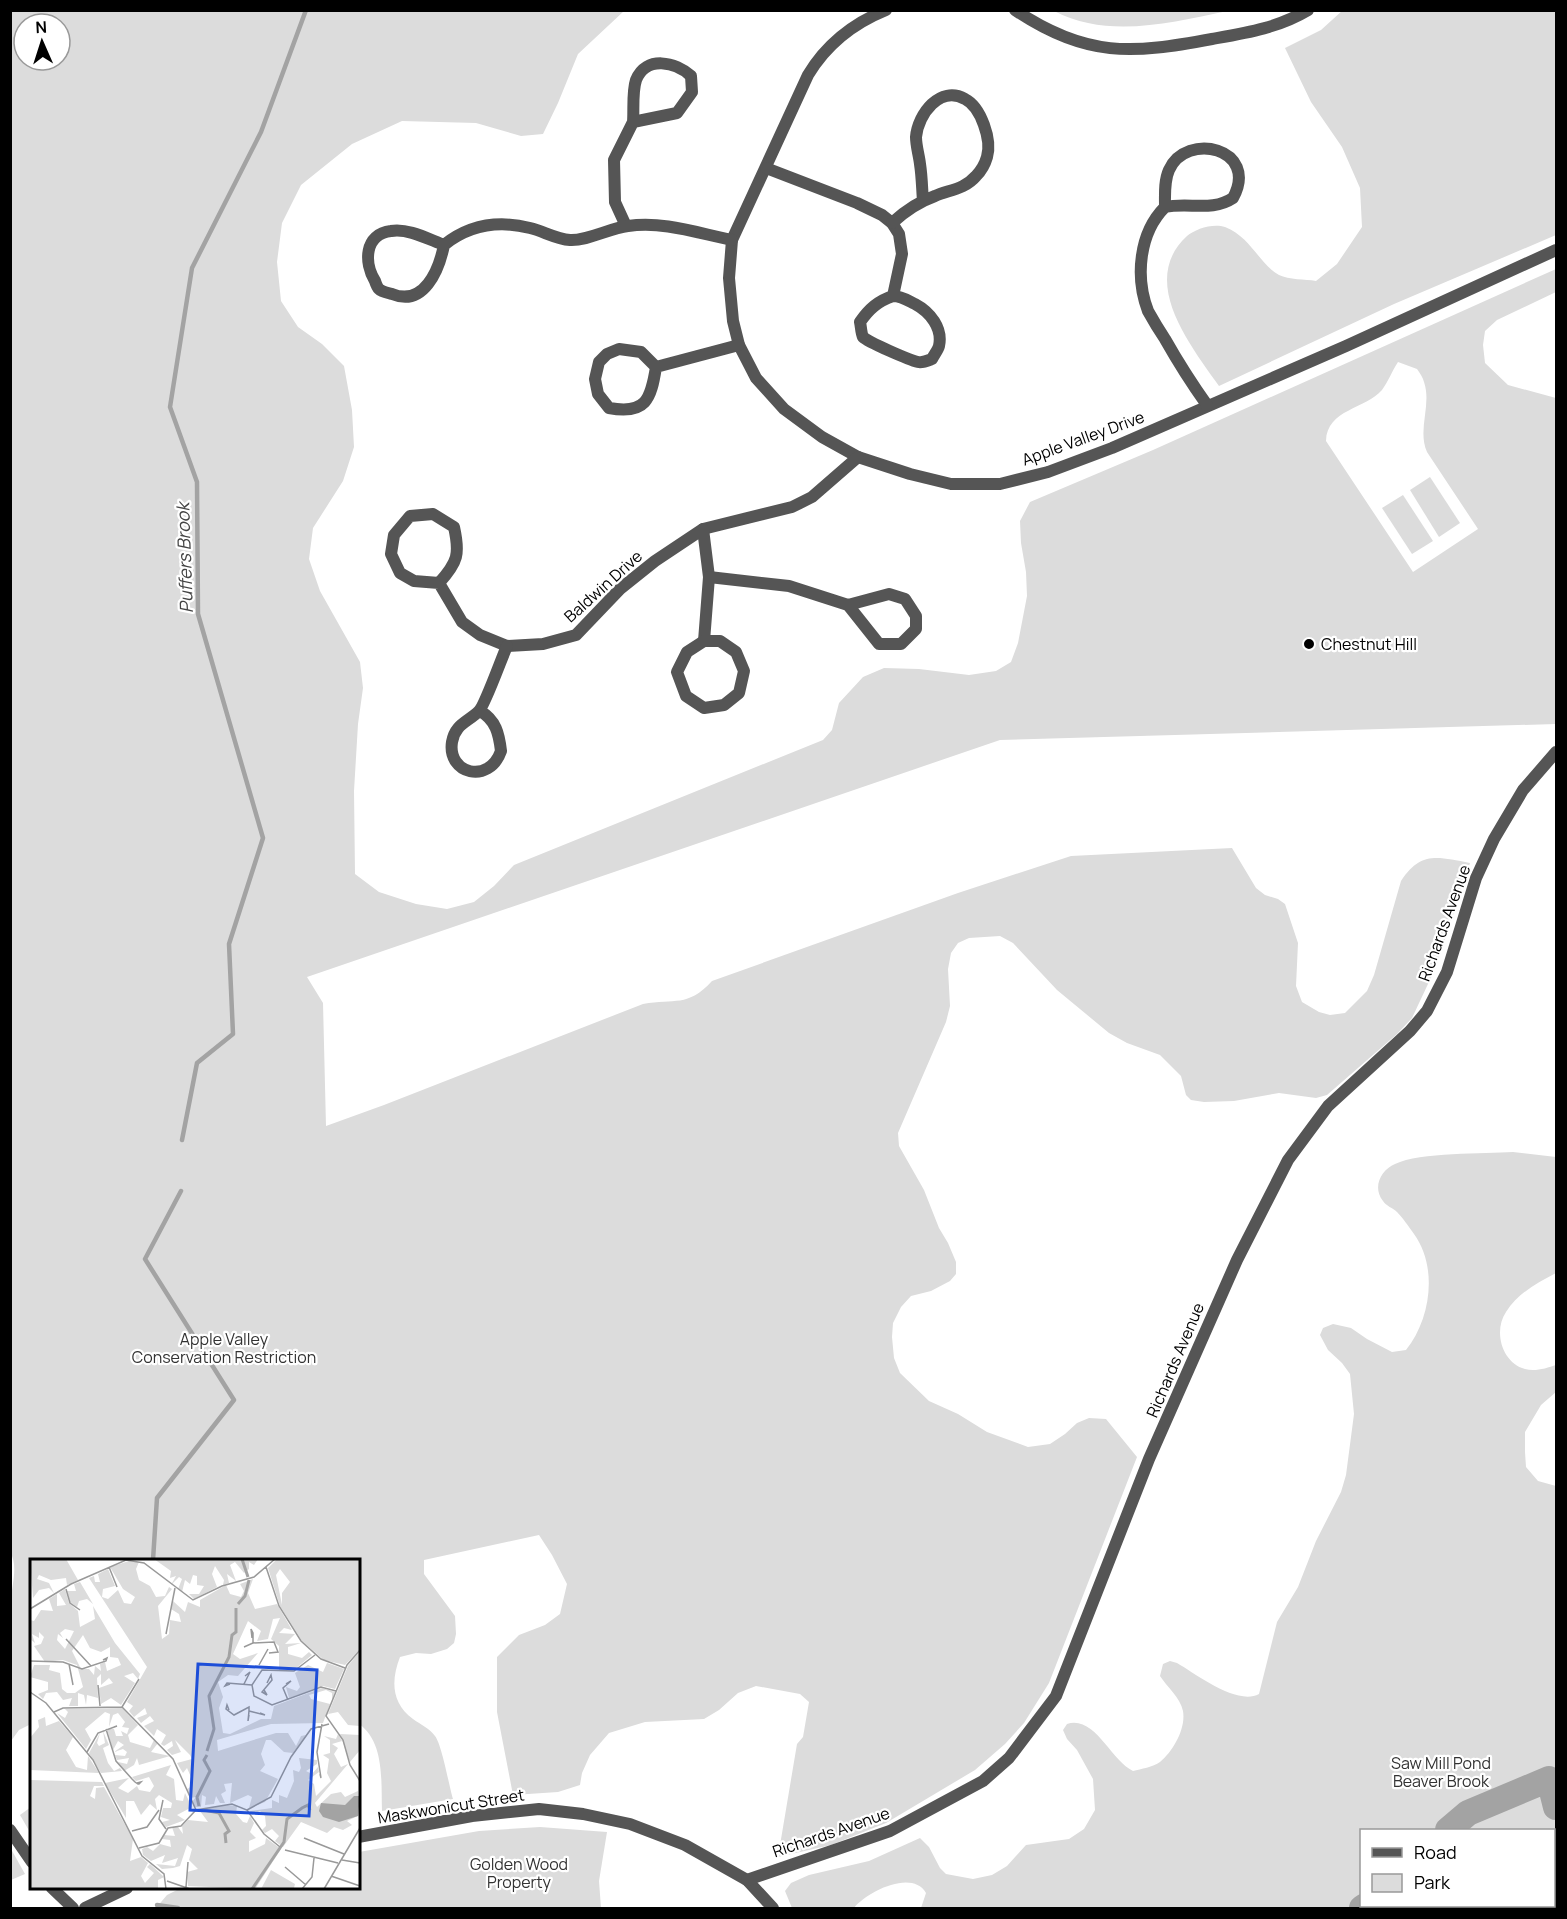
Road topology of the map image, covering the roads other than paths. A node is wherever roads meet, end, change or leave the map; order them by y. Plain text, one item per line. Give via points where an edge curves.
1 (886, 10) edge
2 (1015, 10) edge
3 (1308, 10) edge
4 (633, 122) junction
5 (766, 168) junction
6 (923, 201) junction
7 (1166, 207) junction
8 (892, 223) junction
9 (626, 226) junction
10 (732, 240) junction
11 (444, 245) junction
12 (1557, 250) edge
13 (893, 296) junction
14 (739, 345) junction
15 (656, 367) junction
16 (1207, 405) junction
17 (858, 457) junction
18 (702, 529) junction
19 (709, 577) junction
20 (439, 583) junction
21 (848, 605) junction
22 (704, 640) junction
23 (507, 646) junction
24 (480, 711) junction
25 (1557, 752) edge
26 (10, 1830) edge
27 (360, 1837) edge
28 (30, 1859) edge
29 (747, 1880) junction
30 (54, 1889) edge
31 (123, 1889) edge
32 (73, 1908) edge
33 (85, 1908) edge
34 (773, 1908) edge

1 - 5 street, Apple Valley Drive via 846,33 813,66
2 - 3 street via 1072,41 1130,51 1265,30
4 - 4 street via 677,113 692,92 691,76 670,63 652,63 636,81
4 - 9 street via 614,160 615,202
5 - 8 street via 857,203
5 - 10 street, Apple Valley Drive
6 - 6 street via 968,183 987,158 983,124 974,106 963,98 944,96 930,105 921,118 916,144
6 - 8 street
7 - 7 street via 1169,168 1183,155 1209,148 1227,153 1236,163 1237,191 1227,202
7 - 16 street via 1153,222 1143,252 1143,294 1149,312
8 - 13 street via 899,234 902,254
9 - 10 street via 665,225
9 - 11 street via 571,240 496,224 457,234
10 - 14 street, Apple Valley Drive via 729,278
11 - 11 street via 438,268 425,288 411,297 380,290 369,273 370,244 382,233 392,230 417,234
12 - 16 street, Apple Valley Drive
13 - 13 street via 900,296 932,317 939,347 932,359 920,362 863,336 860,322 883,300
14 - 15 street
14 - 17 street, Apple Valley Drive via 756,378 784,409
15 - 15 street via 650,395 640,406 626,411 609,408 598,394 598,362 607,354 619,349 640,352
16 - 17 street, Apple Valley Drive via 1112,448 1048,472 1000,484 951,484
17 - 18 street, Baldwin Drive via 812,497 792,507
18 - 19 street
18 - 23 street, Baldwin Drive via 620,588 576,635 543,644
19 - 21 street via 789,586
19 - 22 street
20 - 20 street via 414,582 400,573 391,554 394,535 410,516 433,513 454,527 459,548 451,569
20 - 23 street, Baldwin Drive via 462,622
21 - 21 street via 879,644 901,644 916,629 916,616 905,599 889,594
22 - 22 street via 687,652 677,672 686,696 704,708 724,705 739,693 744,671 736,652 720,641
23 - 24 street
24 - 24 street via 495,724 501,751 494,764 474,773 456,760 452,747 458,726
25 - 29 street, Richards Avenue via 1523,790 1494,839 1476,878 1447,972 1427,1011 1328,1106 1288,1160 1237,1260 1149,1459 1056,1696 1009,1758 983,1781 890,1831
26 - 28 street
27 - 29 street, Maskwonicut Street via 472,1816 539,1809 630,1824 685,1845
29 - 34 street, Maskwonicut Street
30 - 32 street
31 - 33 street

